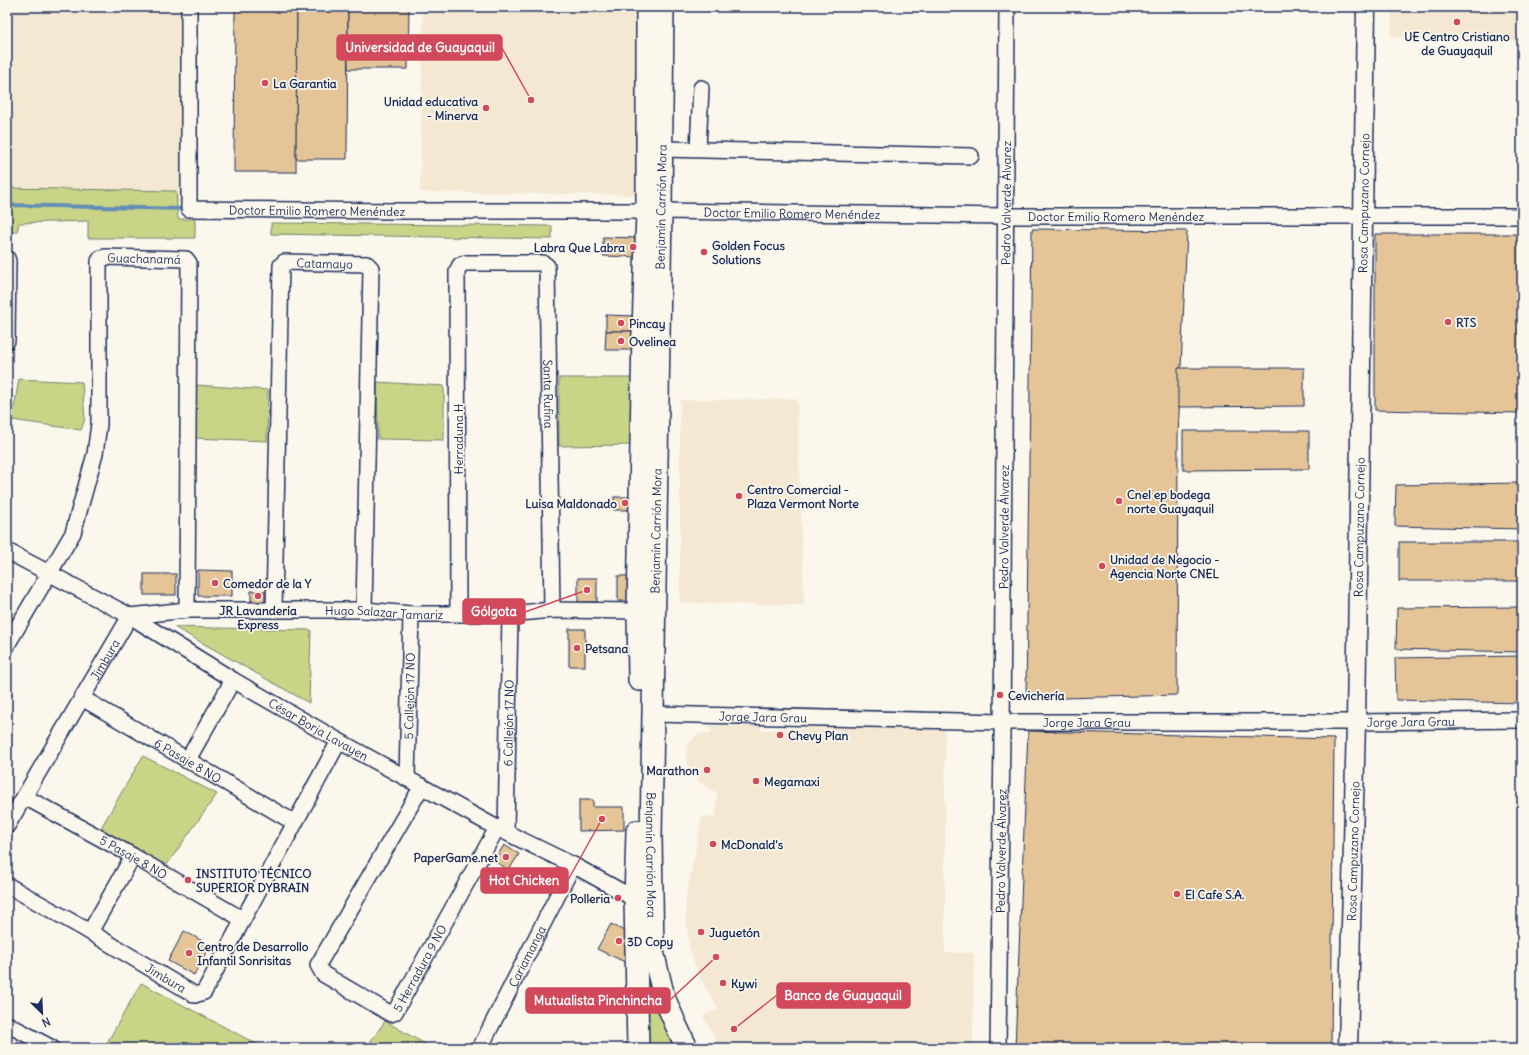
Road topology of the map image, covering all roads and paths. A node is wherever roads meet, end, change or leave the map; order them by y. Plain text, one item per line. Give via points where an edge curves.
1 (189, 7) edge
2 (647, 7) edge
3 (663, 7) edge
4 (1007, 7) edge
5 (1366, 7) edge
6 (701, 88) dead end
7 (662, 149) junction
8 (698, 149) junction
9 (971, 156) dead end
10 (654, 211) junction
11 (1005, 216) junction
12 (1364, 216) junction
13 (1522, 216) edge
14 (7, 258) edge
15 (460, 265) joint
16 (7, 341) edge
17 (7, 551) edge
18 (48, 574) junction
19 (187, 610) junction
20 (274, 610) junction
21 (364, 610) junction
22 (552, 610) junction
23 (638, 611) junction
24 (458, 613) junction
25 (411, 614) junction
26 (510, 614) junction
27 (130, 616) junction
28 (7, 645) edge
29 (233, 680) junction
30 (82, 698) junction
31 (653, 714) junction
32 (1522, 720) edge
33 (1002, 722) junction
34 (1356, 722) junction
35 (339, 741) junction
36 (187, 761) junction
37 (407, 778) junction
38 (422, 786) junction
39 (25, 797) junction
40 (11, 811) edge
41 (295, 823) junction
42 (7, 826) edge
43 (502, 830) junction
44 (133, 856) junction
45 (573, 865) junction
46 (7, 885) edge
47 (635, 899) junction
48 (242, 919) junction
49 (90, 932) junction
50 (7, 1024) edge
51 (27, 1042) edge
52 (52, 1048) edge
53 (480, 1048) edge
54 (638, 1048) edge
55 (687, 1048) edge
56 (998, 1048) edge
57 (1348, 1048) edge

1 - 10 street, Doctor Emilio Romero Menéndez via 189,209
2 - 10 main road, Benjamín Carrión Mora
3 - 7 main road, Benjamín Carrión Mora
4 - 11 street, Pedro Valverde Álvarez
5 - 12 street, Rosa Campuzano Cornejo
6 - 8 street
7 - 8 street
7 - 10 main road, Benjamín Carrión Mora
8 - 9 street
10 - 11 street, Doctor Emilio Romero Menéndez
10 - 23 main road, Benjamín Carrión Mora via 642,330
10 - 31 main road, Benjamín Carrión Mora
11 - 12 street, Doctor Emilio Romero Menéndez
11 - 33 street, Pedro Valverde Álvarez
12 - 13 street, Doctor Emilio Romero Menéndez
12 - 34 street, Rosa Campuzano Cornejo
14 - 16 street
15 - 22 street, Santa Rufina via 466,262 543,262 547,266
15 - 24 street, Herraduna H via 457,271
17 - 18 street, César Borja Lavayen
18 - 19 street, Guachanamá via 73,533 95,454 99,424 99,261 105,257 186,260 189,263
18 - 27 street, César Borja Lavayen
18 - 28 street
19 - 20 street, Hugo Salazar Tamariz
19 - 27 street, Hugo Salazar Tamariz
20 - 21 street, Hugo Salazar Tamariz
20 - 21 street, Catamayo via 281,265 284,262 367,264 371,268
21 - 25 street, Hugo Salazar Tamariz
22 - 23 street, Hugo Salazar Tamariz
22 - 26 street, Hugo Salazar Tamariz
23 - 47 main road, Benjamín Carrión Mora via 640,713
24 - 25 street, Hugo Salazar Tamariz
24 - 26 street, Hugo Salazar Tamariz
25 - 37 street, 5 Callejón 17 NO
26 - 43 street, 6 Callejón 17 NO
27 - 29 street, César Borja Lavayen
27 - 30 street, Jimbura
29 - 35 street, César Borja Lavayen
29 - 36 street
30 - 36 street, 6 Pasaje 8 NO
30 - 39 street, Jimbura
31 - 33 street, Jorge Jara Grau
31 - 55 main road, Benjamín Carrión Mora via 653,952 664,997
32 - 34 street, Jorge Jara Grau
33 - 34 street, Jorge Jara Grau
33 - 56 street, Pedro Valverde Álvarez
34 - 57 street, Rosa Campuzano Cornejo
35 - 37 street, César Borja Lavayen
35 - 41 street, Jimbura
36 - 41 street, 6 Pasaje 8 NO
37 - 38 street, César Borja Lavayen
38 - 43 street, César Borja Lavayen
38 - 43 street, 5 Herradura 9 NO via 318,965 322,974 391,1014 395,1012
39 - 40 street, Jimbura
39 - 44 street, 5 Pasaje 8 NO
40 - 42 street, Jimbura
41 - 48 street, Jimbura
43 - 45 street, César Borja Lavayen
44 - 48 street, 5 Pasaje 8 NO
44 - 49 street
45 - 47 street, César Borja Lavayen
45 - 53 street, Cariamanga
46 - 49 street, Jimbura
47 - 54 main road, Benjamín Carrión Mora
48 - 49 street, Jimbura via 204,992 195,996
50 - 51 street
51 - 52 street

